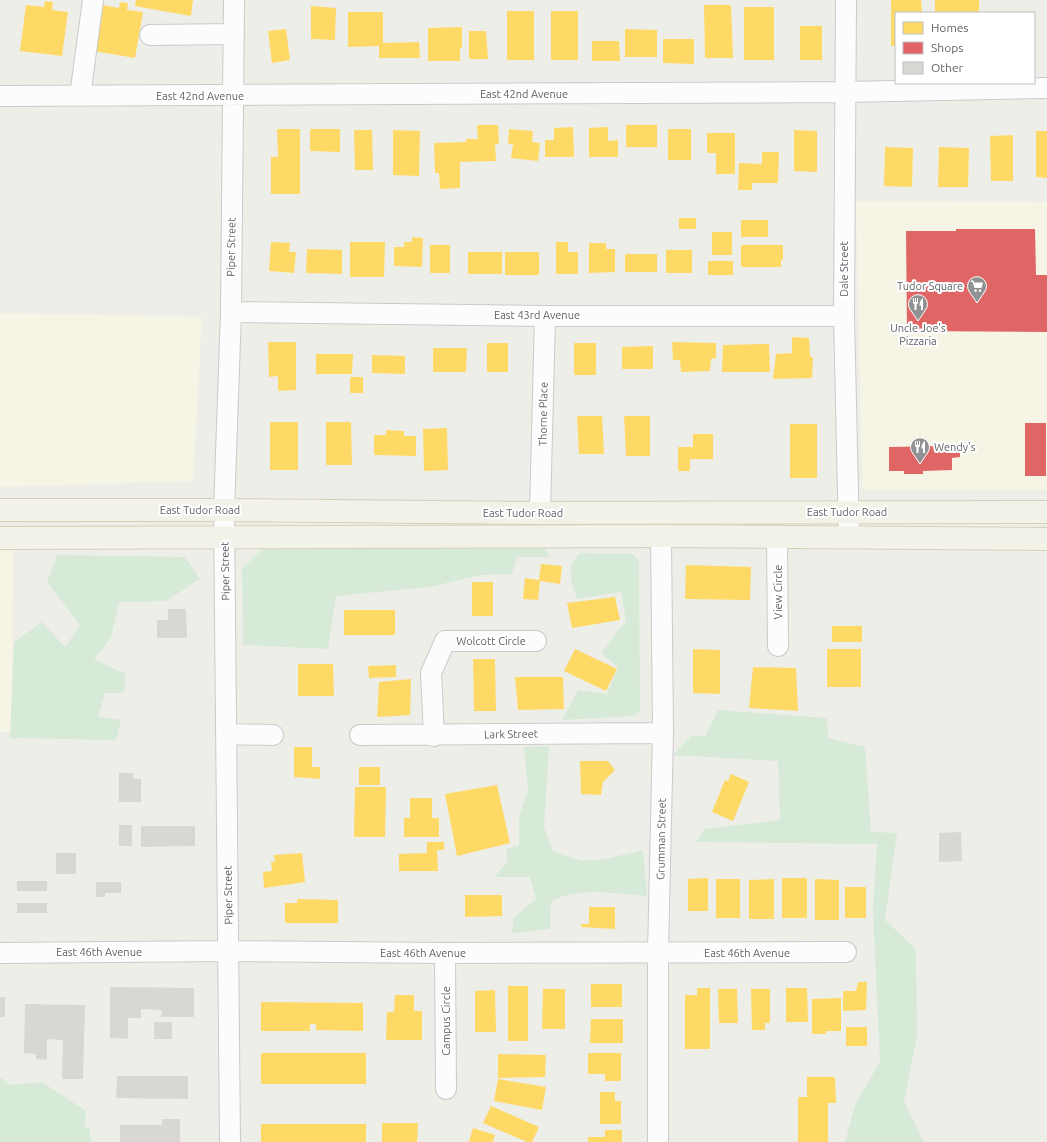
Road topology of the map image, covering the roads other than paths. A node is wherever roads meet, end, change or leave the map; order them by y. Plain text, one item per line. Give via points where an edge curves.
1 (93, 0) edge
2 (234, 0) edge
3 (846, 0) edge
4 (234, 34) junction
5 (150, 35) dead end
6 (1047, 88) edge
7 (845, 92) junction
8 (0, 96) edge
9 (80, 96) junction
10 (233, 96) junction
11 (231, 312) junction
12 (545, 316) junction
13 (844, 316) junction
14 (0, 510) edge
15 (224, 510) junction
16 (848, 512) junction
17 (1047, 512) edge
18 (540, 513) junction
19 (661, 536) junction
20 (777, 537) junction
21 (849, 537) junction
22 (0, 538) edge
23 (224, 538) junction
24 (1047, 539) edge
25 (536, 641) dead end
26 (778, 646) dead end
27 (663, 732) junction
28 (226, 734) junction
29 (273, 735) dead end
30 (360, 735) dead end
31 (434, 736) junction
32 (228, 951) junction
33 (846, 952) dead end
34 (0, 953) edge
35 (445, 953) junction
36 (658, 953) junction
37 (446, 1089) dead end
38 (230, 1142) edge
39 (658, 1142) edge

1 - 9 street
2 - 4 street, Piper Street
3 - 7 street, Dale Street
4 - 5 street
4 - 10 street, Piper Street
6 - 7 street, East 42nd Avenue
7 - 10 street, East 42nd Avenue
7 - 13 street, Dale Street
8 - 9 street, East 42nd Avenue
9 - 10 street, East 42nd Avenue
10 - 11 street, Piper Street
11 - 12 street, East 43rd Avenue
11 - 15 street, Piper Street
12 - 13 street, East 43rd Avenue
12 - 18 street, Thorne Place
13 - 16 street, Dale Street
14 - 15 main road, East Tudor Road
15 - 18 main road, East Tudor Road
15 - 23 street, Piper Street
16 - 17 main road, East Tudor Road
16 - 18 main road, East Tudor Road
16 - 21 street, Dale Street
19 - 20 main road
19 - 23 main road
19 - 27 street, Grumman Street
20 - 21 main road
20 - 26 street, View Circle
21 - 24 main road
22 - 23 main road
23 - 28 street, Piper Street
25 - 31 street, Wolcott Circle via 445,641 431,673
27 - 31 street, Lark Street
27 - 36 street, Grumman Street
28 - 29 street
28 - 32 street, Piper Street
30 - 31 street, Lark Street
32 - 34 street, East 46th Avenue
32 - 35 street, East 46th Avenue
32 - 38 street, Piper Street
33 - 36 street, East 46th Avenue
35 - 36 street, East 46th Avenue
35 - 37 street, Campus Circle
36 - 39 street, Grumman Street

